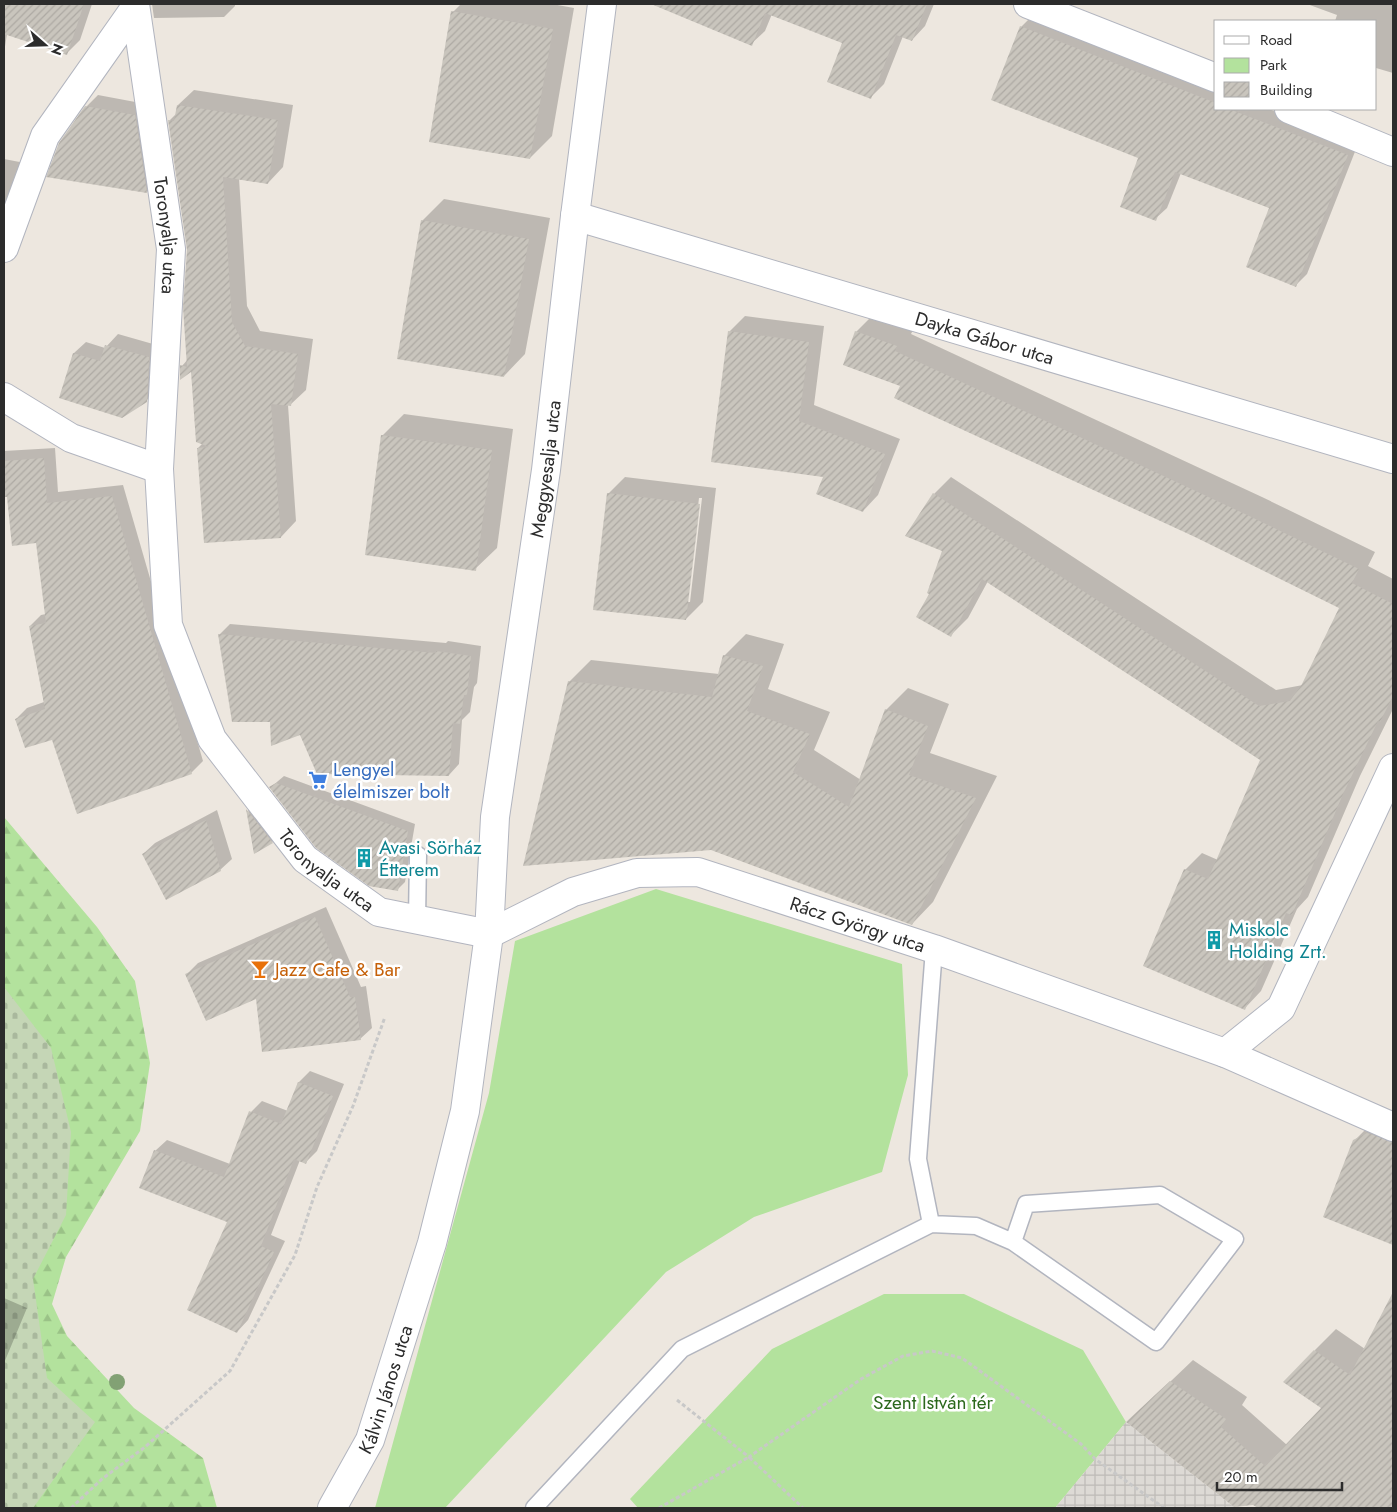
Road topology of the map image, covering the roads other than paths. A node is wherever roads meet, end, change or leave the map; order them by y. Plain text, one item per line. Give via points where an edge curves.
1 (602, 4) edge
2 (1028, 4) edge
3 (135, 6) edge
4 (1214, 77) edge
5 (1291, 110) edge
6 (1393, 152) edge
7 (576, 216) junction
8 (4, 248) edge
9 (4, 397) edge
10 (1393, 459) edge
11 (159, 469) junction
12 (1393, 768) edge
13 (418, 856) dead end
14 (417, 920) junction
15 (489, 934) junction
16 (934, 949) junction
17 (1225, 1054) junction
18 (1393, 1127) edge
19 (931, 1224) junction
20 (1013, 1242) junction
21 (332, 1508) edge
22 (534, 1508) edge

1 - 7 street, Meggyesalja utca
2 - 4 street
3 - 8 street via 45,136
3 - 11 street, Toronyalja utca via 171,249
5 - 6 street
7 - 10 street, Dayka Gábor utca
7 - 15 street, Meggyesalja utca via 546,470 496,816
9 - 11 street via 71,438
11 - 14 street, Toronyalja utca via 168,625 212,739 304,859 379,912
12 - 17 street via 1281,1008
13 - 14 lane
14 - 15 street, Toronyalja utca
15 - 16 street, Rácz György utca via 582,889 637,874 698,872
15 - 21 street, Kálvin János utca via 465,1111 432,1243 370,1440
16 - 17 street, Rácz György utca
16 - 19 lane via 918,1159
17 - 18 street, Rácz György utca
19 - 20 lane via 976,1226
19 - 22 lane via 682,1349
20 - 20 lane via 1156,1342 1235,1239 1160,1195 1026,1204

